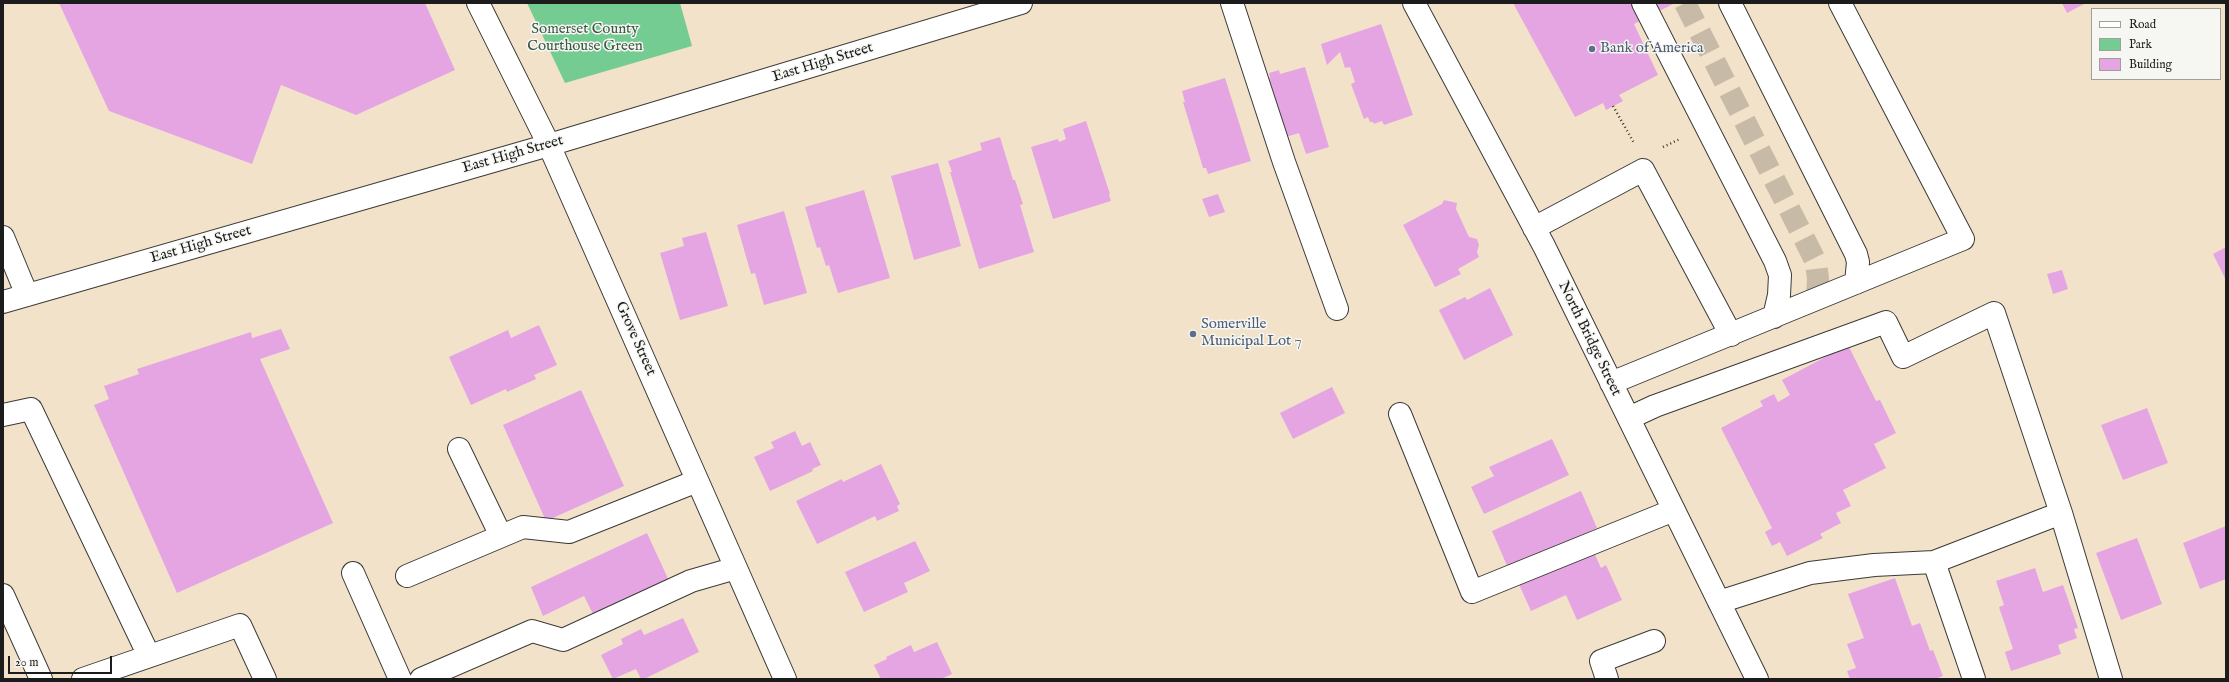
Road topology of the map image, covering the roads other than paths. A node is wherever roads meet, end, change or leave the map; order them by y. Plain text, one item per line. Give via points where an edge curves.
1 (478, 3) edge
2 (1021, 3) edge
3 (1232, 3) edge
4 (1414, 3) edge
5 (1643, 3) edge
6 (1730, 3) edge
7 (1840, 3) edge
8 (548, 145) junction
9 (1534, 228) junction
10 (3, 237) edge
11 (1856, 283) junction
12 (27, 295) junction
13 (3, 302) edge
14 (1337, 309) dead end
15 (1774, 317) junction
16 (1731, 335) junction
17 (1611, 383) junction
18 (1400, 414) dead end
19 (3, 415) edge
20 (1628, 418) junction
21 (459, 449) dead end
22 (697, 481) junction
23 (1674, 510) junction
24 (2061, 513) junction
25 (501, 536) junction
26 (1934, 562) junction
27 (736, 568) junction
28 (353, 573) dead end
29 (407, 576) dead end
30 (3, 595) edge
31 (1719, 602) junction
32 (1654, 641) dead end
33 (149, 656) junction
34 (41, 679) edge
35 (83, 679) edge
36 (265, 679) edge
37 (400, 679) edge
38 (421, 679) edge
39 (785, 679) edge
40 (1607, 679) edge
41 (1757, 679) edge
42 (1974, 679) edge
43 (2111, 679) edge

1 - 8 street, Grove Street
2 - 8 street, East High Street
3 - 14 street via 1284,162
4 - 9 street, North Bridge Street
5 - 15 street via 1775,261 1780,275
6 - 11 street via 1856,254
7 - 11 street via 1964,239
8 - 12 street, East High Street
8 - 22 street, Grove Street
9 - 16 street via 1643,170
9 - 17 street, North Bridge Street
10 - 12 street
11 - 15 street
12 - 13 street, East High Street
15 - 16 street
16 - 17 street
17 - 20 street, North Bridge Street
18 - 23 street via 1472,592
19 - 33 street via 31,409
20 - 23 street, North Bridge Street
20 - 24 street via 1886,322 1903,357 1994,313
21 - 25 street
22 - 25 street via 569,532 523,527
22 - 27 street, Grove Street
23 - 31 street, North Bridge Street
24 - 26 street
24 - 43 street
25 - 29 street
26 - 31 street via 1874,565 1810,573
26 - 42 street
27 - 38 street via 690,581 563,640 532,631
27 - 39 street, Grove Street
28 - 37 street
30 - 34 street
31 - 41 street, North Bridge Street
32 - 40 street via 1601,661
33 - 35 street
33 - 36 street via 240,625

